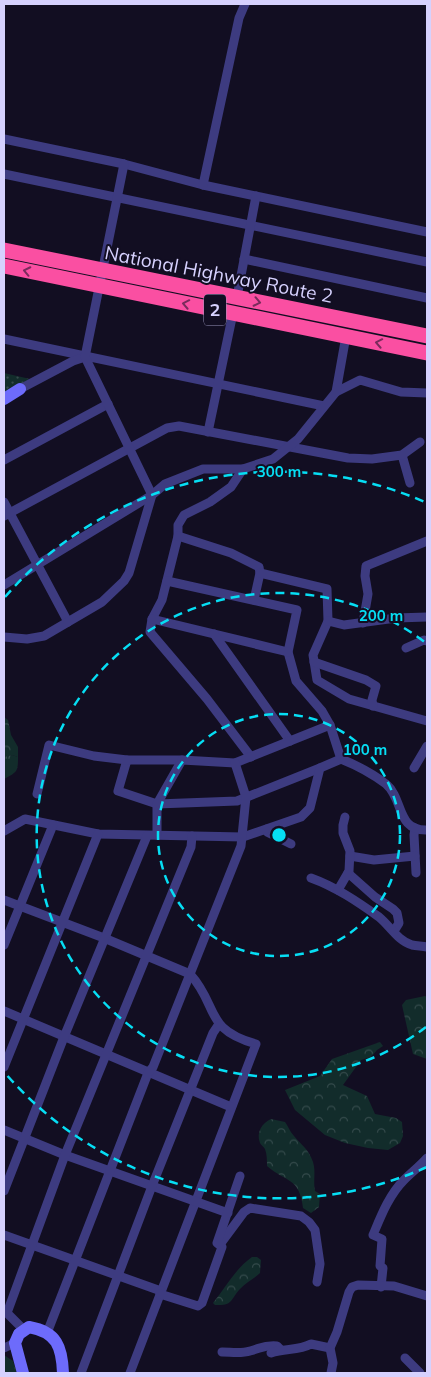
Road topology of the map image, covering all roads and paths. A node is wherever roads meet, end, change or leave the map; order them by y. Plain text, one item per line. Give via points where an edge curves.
1 (245, 4) edge
2 (4, 139) edge
3 (124, 164) junction
4 (4, 174) edge
5 (203, 185) junction
6 (256, 196) junction
7 (117, 197) junction
8 (251, 225) junction
9 (427, 232) edge
10 (4, 250) edge
11 (244, 259) junction
12 (427, 262) edge
13 (4, 266) edge
14 (102, 270) junction
15 (99, 286) junction
16 (237, 297) junction
17 (427, 298) edge
18 (233, 313) junction
19 (346, 336) junction
20 (427, 336) edge
21 (4, 340) edge
22 (427, 353) edge
23 (85, 357) junction
24 (218, 384) junction
25 (20, 389) joint
26 (336, 392) junction
27 (427, 393) edge
28 (4, 399) edge
29 (108, 404) junction
30 (324, 406) junction
31 (208, 432) junction
32 (420, 442) dead end
33 (288, 447) junction
34 (129, 449) junction
35 (402, 455) junction
36 (4, 460) edge
37 (243, 469) junction
38 (410, 483) dead end
39 (152, 496) junction
40 (4, 502) edge
41 (7, 514) edge
42 (178, 536) junction
43 (427, 541) edge
44 (37, 565) junction
45 (260, 573) junction
46 (167, 581) junction
47 (4, 585) edge
48 (254, 600) junction
49 (427, 616) edge
50 (152, 619) junction
51 (328, 621) junction
52 (68, 622) junction
53 (364, 623) junction
54 (214, 634) junction
55 (4, 637) edge
56 (427, 641) edge
57 (406, 648) dead end
58 (288, 652) junction
59 (314, 662) junction
60 (373, 706) junction
61 (427, 721) edge
62 (330, 725) junction
63 (290, 741) junction
64 (427, 746) edge
65 (251, 757) junction
66 (341, 759) junction
67 (127, 760) junction
68 (182, 760) junction
69 (235, 763) junction
70 (320, 768) junction
71 (414, 768) dead end
72 (37, 794) dead end
73 (246, 797) junction
74 (157, 804) junction
75 (345, 817) dead end
76 (53, 825) junction
77 (415, 828) junction
78 (267, 829) junction
79 (427, 830) edge
80 (4, 831) edge
81 (98, 834) junction
82 (157, 835) junction
83 (146, 836) junction
84 (192, 836) junction
85 (243, 837) junction
86 (291, 844) dead end
87 (350, 856) junction
88 (415, 856) junction
89 (348, 873) junction
90 (416, 874) dead end
91 (311, 878) dead end
92 (338, 890) junction
93 (4, 900) edge
94 (20, 906) junction
95 (62, 922) junction
96 (394, 931) junction
97 (104, 938) junction
98 (4, 945) edge
99 (427, 947) edge
100 (147, 956) junction
101 (190, 974) junction
102 (4, 1011) edge
103 (23, 1019) junction
104 (219, 1024) junction
105 (64, 1037) junction
106 (107, 1055) junction
107 (4, 1067) edge
108 (148, 1073) junction
109 (191, 1091) junction
110 (231, 1107) junction
111 (4, 1130) edge
112 (24, 1138) junction
113 (65, 1155) junction
114 (427, 1158) edge
115 (110, 1171) junction
116 (240, 1176) dead end
117 (152, 1186) junction
118 (4, 1191) edge
119 (195, 1201) junction
120 (228, 1214) junction
121 (4, 1235) edge
122 (220, 1245) junction
123 (31, 1246) junction
124 (76, 1261) junction
125 (118, 1276) junction
126 (317, 1282) dead end
127 (380, 1286) junction
128 (160, 1292) junction
129 (427, 1296) edge
130 (24, 1330) junction
131 (47, 1333) junction
132 (9, 1346) edge
133 (330, 1348) junction
134 (222, 1352) dead end
135 (405, 1358) dead end
136 (24, 1373) edge
137 (63, 1373) edge
138 (81, 1373) edge
139 (130, 1373) edge
140 (332, 1373) edge
141 (420, 1373) edge

1 - 5 street via 239,18
2 - 3 street
3 - 5 street
3 - 7 street
4 - 7 street
5 - 6 street
6 - 8 street
6 - 9 street
7 - 8 street
7 - 14 street
8 - 11 street
8 - 12 street
10 - 14 highway, National Highway Route 2 / 2
11 - 16 street
11 - 17 street
15 -> 13 highway, National Highway Route 2 / 2
14 - 15 street
14 - 16 highway, National Highway Route 2 / 2
18 -> 15 highway, National Highway Route 2 / 2
15 - 23 street
16 -> 20 highway, National Highway Route 2 / 2
18 - 19 highway, National Highway Route 2 / 2
18 - 24 street
22 -> 19 highway, National Highway Route 2 / 2
19 - 26 street
21 - 23 street
23 - 24 street
23 - 25 street via 73,360
23 - 29 street
24 - 30 street
24 - 31 street
25 - 28 street
26 - 27 street via 360,380 400,392
26 - 30 street
29 - 34 street
29 - 36 street
30 - 33 street
31 - 33 street
31 - 34 street via 179,426 167,428
32 - 35 street
33 - 35 street via 348,458
33 - 37 street via 273,459
34 - 39 street
34 - 41 street
35 - 38 street
37 - 39 street via 203,468 165,484
37 - 42 street via 230,487 184,515 178,526
39 - 44 street
39 - 52 street via 129,574 102,602
40 - 41 street
41 - 44 street
42 - 45 street via 231,552 258,567
42 - 46 street
43 - 53 street via 366,566 368,594
44 - 47 street
44 - 52 street
45 - 48 street
45 - 51 street via 326,588
46 - 48 street
46 - 50 street
48 - 58 street via 297,610
49 - 53 street
50 - 54 street
50 - 65 street via 150,632
51 - 53 street via 344,625
51 - 59 street via 313,654
52 - 55 street via 44,636 27,639
54 - 58 street
54 - 63 street
56 - 57 street
58 - 62 street via 296,681
59 - 60 street via 317,680 349,699
59 - 60 street via 376,686
60 - 61 street
62 - 63 street
62 - 66 street
63 - 65 street
64 - 71 street
65 - 69 street
66 - 70 street
66 - 77 street via 387,785 396,797 403,817
67 - 68 street
67 - 72 street via 48,745
67 - 74 street via 118,790
68 - 69 street
68 - 74 street
69 - 73 street
70 - 73 street
70 - 78 street via 310,808 301,817
73 - 74 street via 237,801
73 - 85 street
74 - 82 street
75 - 87 street via 343,833
76 - 80 street via 25,819
76 - 81 street
76 - 94 street
77 - 79 street
77 - 88 street
78 - 85 street
78 - 86 street via 267,832
81 - 83 street
81 - 95 street
82 - 83 street
82 - 84 street
83 - 97 street
84 - 85 street
84 - 100 street via 191,847
85 - 101 street
87 - 88 street via 374,860
87 - 89 street
88 - 90 street
89 - 92 street
89 - 96 street via 397,913 399,923
91 - 92 street
92 - 96 street
93 - 94 street
94 - 95 street
94 - 98 street
95 - 97 street
95 - 103 street
96 - 99 street via 411,945
97 - 100 street
97 - 105 street
100 - 101 street
100 - 106 street
101 - 104 street
101 - 108 street
102 - 103 street
103 - 105 street
103 - 107 street
104 - 109 street
104 - 110 street via 232,1035 256,1044
105 - 106 street
105 - 112 street
106 - 108 street
106 - 113 street
108 - 109 street
108 - 115 street
109 - 110 street
109 - 117 street
110 - 119 street
111 - 112 street
112 - 113 street
112 - 118 street
113 - 115 street
113 - 123 street
114 - 127 street via 394,1193 373,1235 382,1240
115 - 117 street
115 - 124 street
116 - 120 street
117 - 119 street
117 - 125 street
119 - 120 street
119 - 128 street
120 - 122 street via 217,1243
121 - 123 street
122 - 126 street via 250,1208 300,1216 316,1230 320,1264
122 - 128 street via 222,1247 202,1303 198,1306
123 - 124 street
123 - 130 street via 7,1313
124 - 125 street
124 - 131 street
125 - 128 street
125 - 138 street
127 - 129 street via 394,1286
127 - 133 street via 352,1287
128 - 139 street
130 - 131 street via 29,1327
130 - 132 street
131 - 137 street via 55,1339 62,1356
132 - 136 street
133 - 134 street via 311,1344 304,1348 276,1351 277,1346 266,1345 240,1353
133 - 140 street
135 - 141 street

